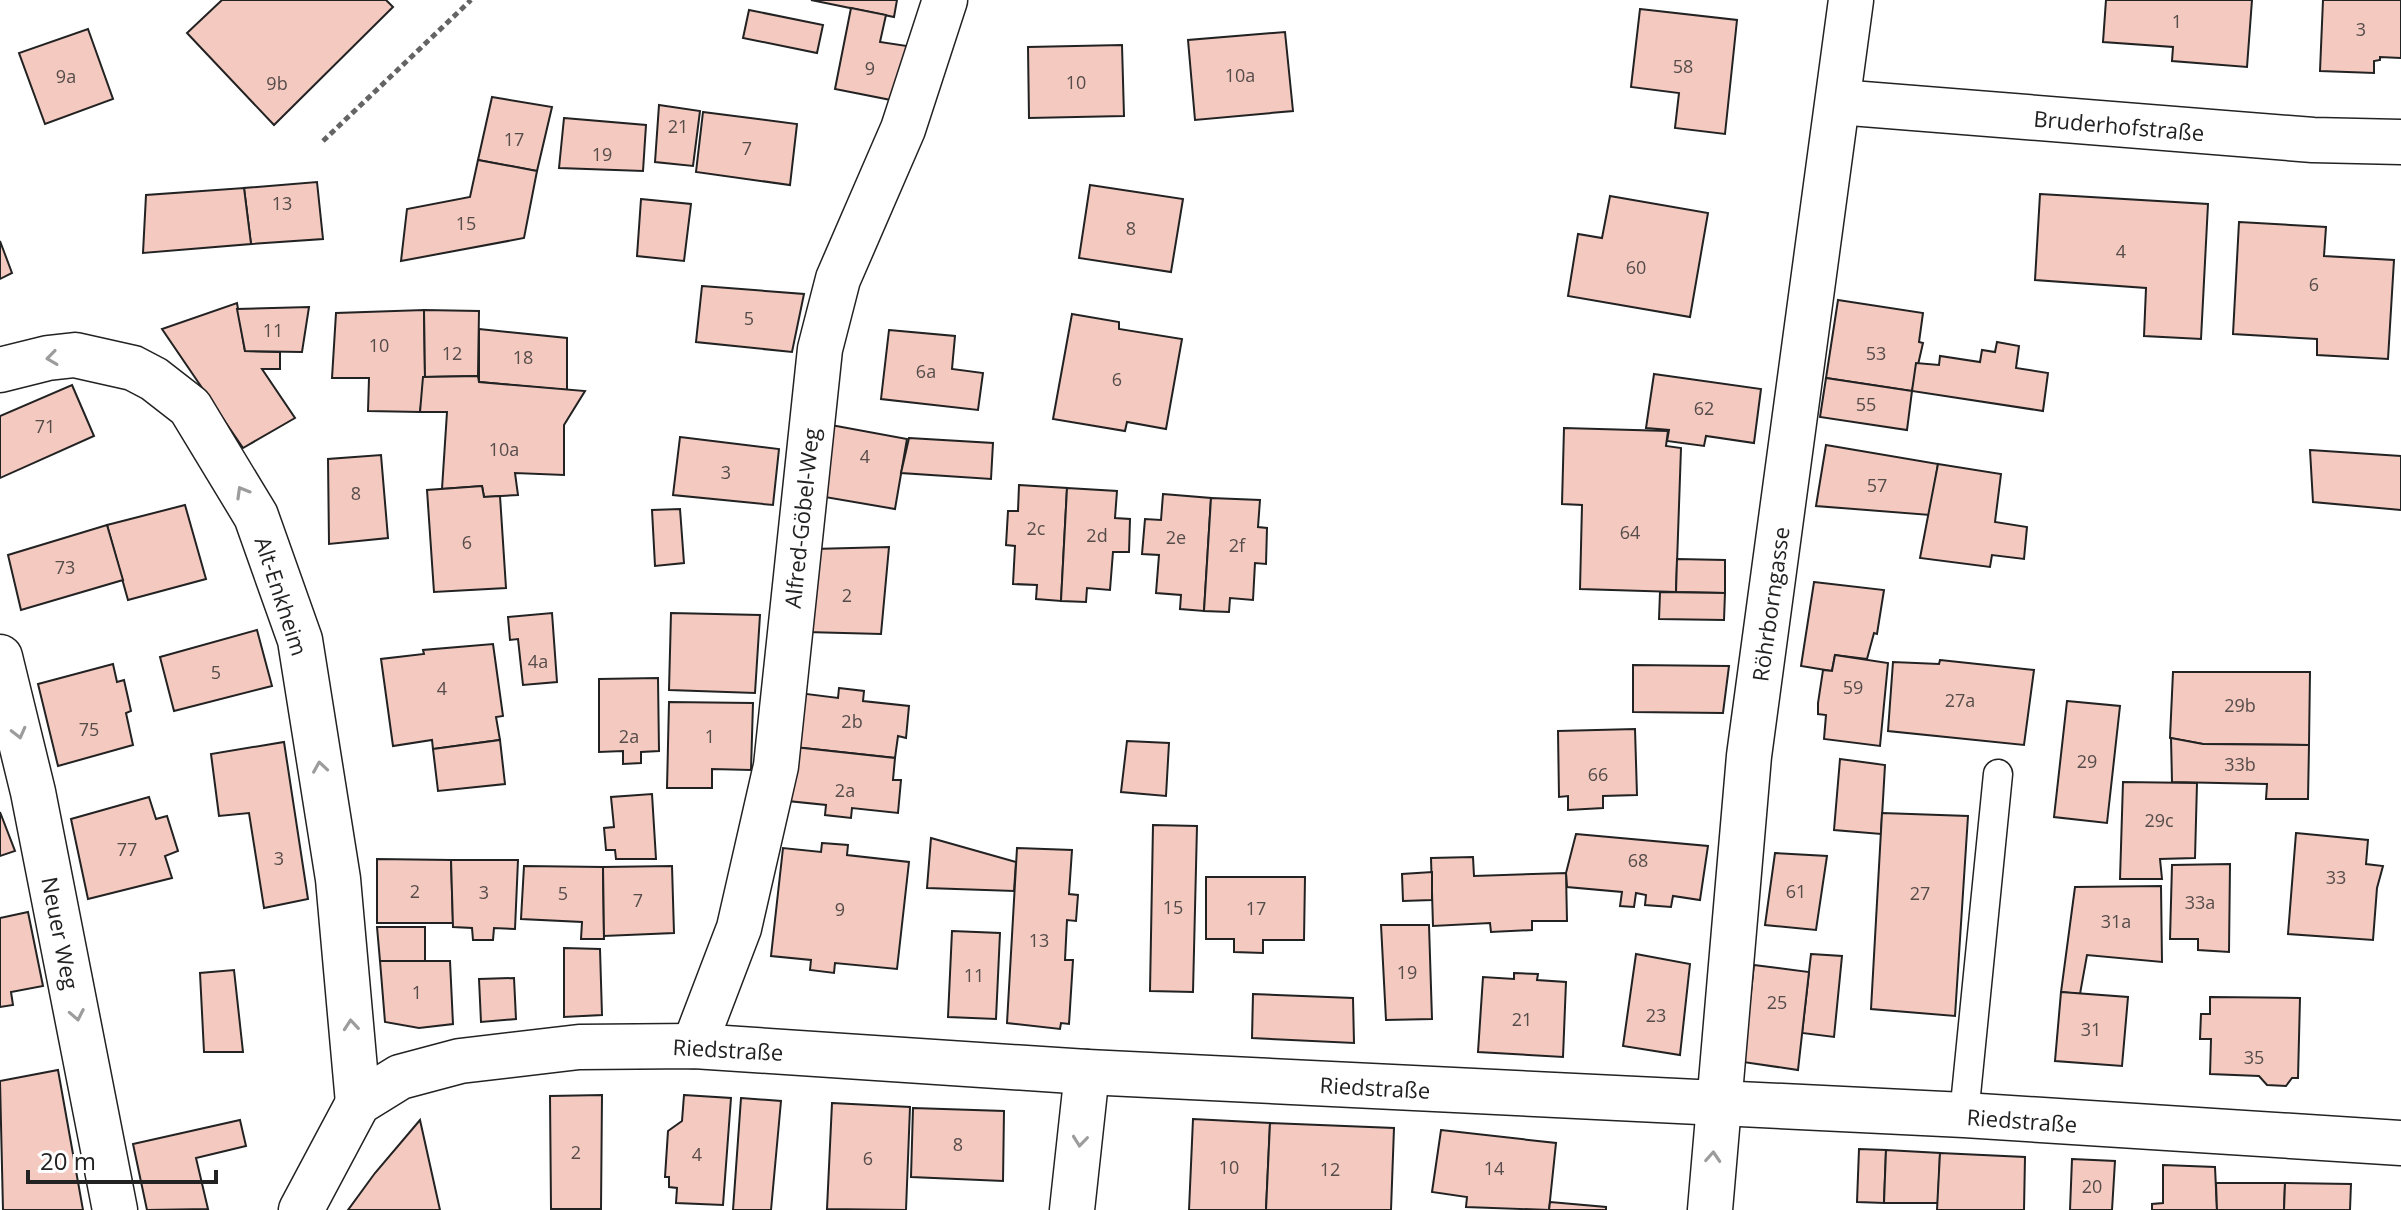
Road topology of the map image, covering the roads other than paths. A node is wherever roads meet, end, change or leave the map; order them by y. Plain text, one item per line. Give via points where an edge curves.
1 (945, 0) edge
2 (1851, 0) edge
3 (1838, 102) junction
4 (2401, 142) edge
5 (0, 370) edge
6 (0, 657) edge
7 (1998, 774) dead end
8 (694, 1046) junction
9 (1087, 1072) junction
10 (358, 1103) junction
11 (1717, 1105) junction
12 (1964, 1115) junction
13 (2401, 1143) edge
14 (115, 1210) edge
15 (301, 1210) edge
16 (1072, 1210) edge
17 (1710, 1210) edge

1 - 8 street, Alfred-Göbel-Weg via 903,129 838,279 820,349 776,766 739,928
2 - 3 street, Röhrborngasse
3 - 4 street, Bruderhofstraße via 2313,140
3 - 11 street, Röhrborngasse via 1749,756
10 -> 5 street, Alt-Enkheim via 338,879 300,640 256,516 190,407 154,379 133,368 75,355
6 -> 14 street, Neuer Weg via 33,792
7 - 12 lane
8 - 9 street, Riedstraße
8 - 10 street, Riedstraße via 579,1047 460,1061 400,1077
9 - 11 street, Riedstraße
9 -> 16 street
10 - 15 street
11 - 12 street, Riedstraße
17 -> 11 street, Röhrborngasse
12 - 13 street, Riedstraße

